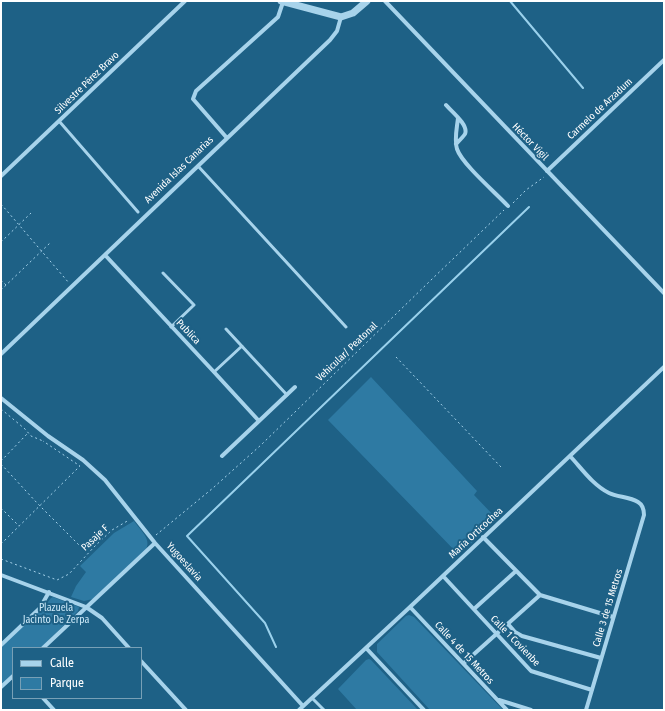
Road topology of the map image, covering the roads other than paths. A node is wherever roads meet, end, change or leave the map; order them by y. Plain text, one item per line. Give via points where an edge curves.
1 (185, 1) edge
2 (282, 1) edge
3 (367, 1) edge
4 (385, 1) edge
5 (341, 17) junction
6 (664, 60) edge
7 (446, 105) dead end
8 (458, 118) junction
9 (59, 121) junction
10 (227, 138) junction
11 (456, 144) junction
12 (198, 166) junction
13 (547, 171) junction
14 (1, 176) edge
15 (508, 206) road end
16 (138, 212) dead end
17 (105, 255) junction
18 (163, 273) dead end
19 (664, 294) edge
20 (171, 327) junction
21 (346, 327) dead end
22 (226, 329) dead end
23 (242, 346) junction
24 (1, 354) edge
25 (664, 367) edge
26 (214, 372) junction
27 (295, 387) dead end
28 (287, 395) junction
29 (1, 398) edge
30 (259, 422) junction
31 (222, 456) dead end
32 (570, 456) junction
33 (483, 537) junction
34 (155, 543) junction
35 (516, 571) junction
36 (1, 575) edge
37 (443, 576) junction
38 (48, 592) junction
39 (540, 595) junction
40 (86, 607) junction
41 (410, 608) junction
42 (474, 609) junction
43 (614, 617) junction
44 (508, 624) junction
45 (496, 635) junction
46 (1, 645) edge
47 (44, 647) edge
48 (128, 647) edge
49 (366, 648) junction
50 (601, 658) junction
51 (142, 662) edge
52 (464, 663) junction
53 (12, 677) edge
54 (1, 688) edge
55 (592, 690) junction
56 (312, 698) junction
57 (44, 699) edge
58 (497, 700) junction
59 (303, 706) junction
60 (54, 710) edge
61 (186, 710) edge
62 (299, 710) edge
63 (324, 710) edge
64 (424, 710) edge
65 (507, 710) edge
66 (531, 710) edge
67 (586, 710) edge

1 - 9 street, Silvestre Pérez Bravo
2 - 5 street
2 - 10 street via 278,17 196,91 193,99
3 - 5 street via 353,13
4 - 13 street, Héctor Vigil
5 - 10 street, Avenida Islas Canarias via 337,31 330,40
6 - 13 street, Carmelo de Arzadum
7 - 8 street
8 - 11 street
8 - 11 street via 466,129
9 - 14 street, Silvestre Pérez Bravo
9 - 16 lane
10 - 12 street, Avenida Islas Canarias
11 - 15 street via 462,158
12 - 17 street, Avenida Islas Canarias
12 - 21 lane
13 - 19 street, Héctor Vigil
17 - 20 street, Publica
17 - 24 street, Avenida Islas Canarias
18 - 20 lane via 194,305
20 - 26 street, Publica
22 - 23 lane
23 - 26 lane
23 - 28 lane
25 - 32 street, María Orticochea
26 - 30 street, Publica
27 - 28 street
28 - 30 street
29 - 34 street, Yugoeslavia via 97,472 114,489
30 - 31 street
32 - 33 street, María Orticochea
32 - 43 street, Calle 3 de 15 Metros via 603,489 638,501 644,510
33 - 35 street
33 - 37 street, María Orticochea
34 - 40 street
34 - 59 street, Yugoeslavia
35 - 39 street
35 - 42 street
36 - 38 street
37 - 41 street, María Orticochea
37 - 42 street, Calle 1 Covienbe
38 - 40 street
38 - 46 street via 40,608
39 - 43 street
39 - 44 street
40 - 47 street
40 - 48 street via 102,618
41 - 49 street, María Orticochea
41 - 52 street, Calle 4 de 15 Metros
42 - 45 street, Calle 1 Covienbe
43 - 50 street, Calle 3 de 15 Metros
44 - 45 street
44 - 50 street via 522,636
45 - 52 street
45 - 55 street, Calle 1 Covienbe via 530,672
49 - 56 street, María Orticochea
49 - 64 street
50 - 55 street, Calle 3 de 15 Metros
51 - 61 street
52 - 58 street, Calle 4 de 15 Metros
53 - 54 street
55 - 67 street, Calle 3 de 15 Metros
56 - 59 street, María Orticochea
56 - 63 lane
57 - 60 street
58 - 65 street, Calle 4 de 15 Metros
58 - 66 street
59 - 62 street, María Orticochea

